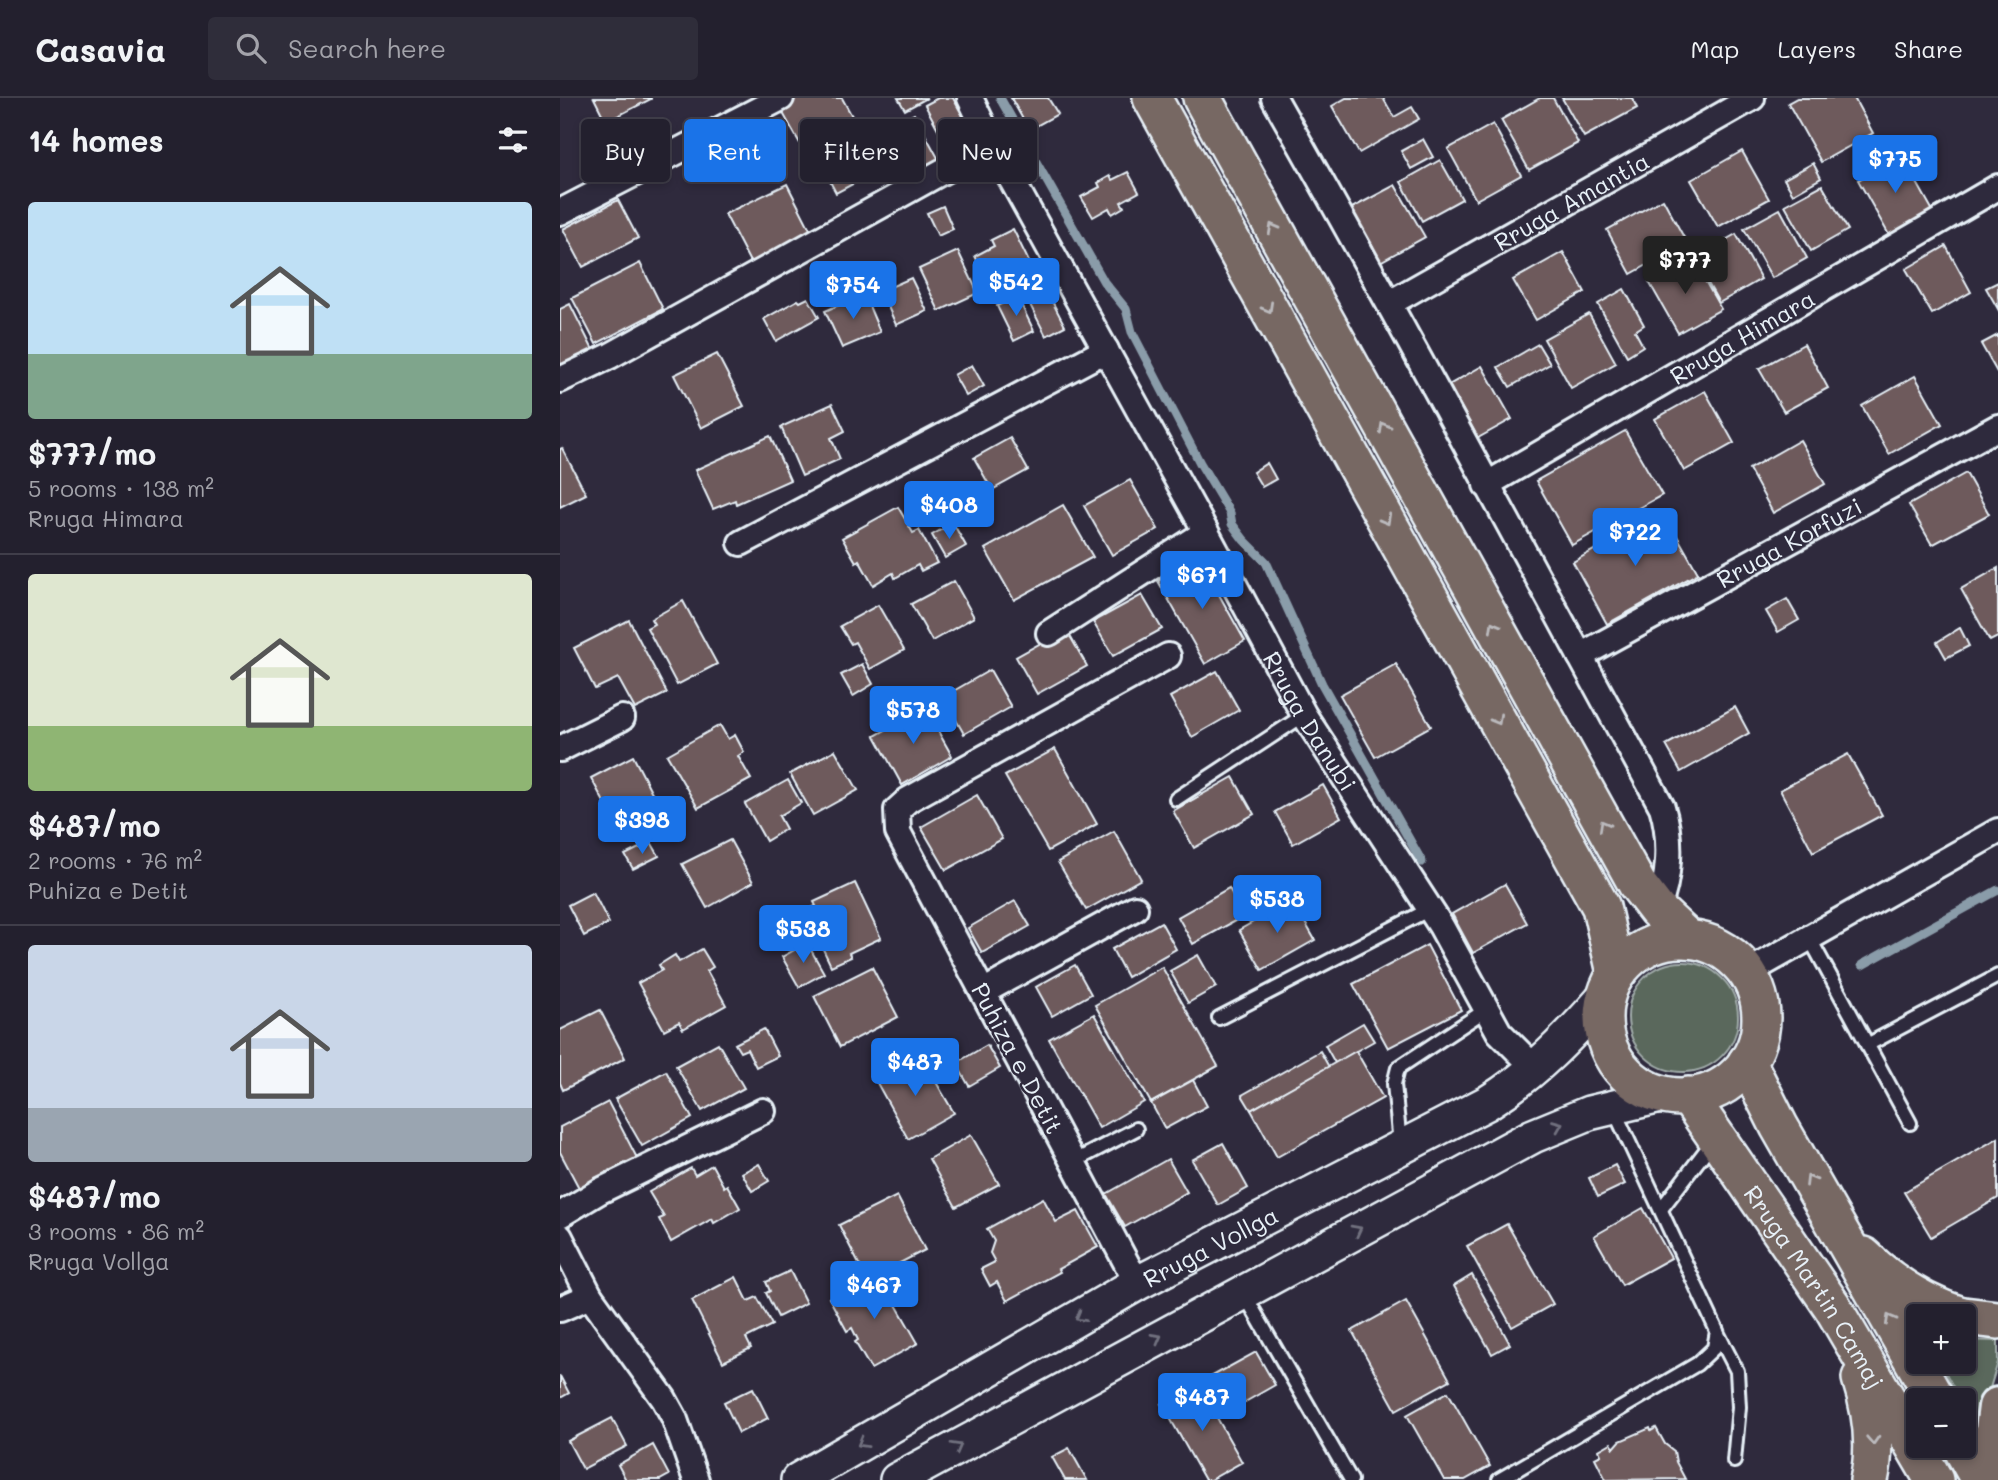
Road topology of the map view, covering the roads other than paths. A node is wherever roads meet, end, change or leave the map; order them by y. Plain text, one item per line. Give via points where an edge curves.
1 (781, 98) edge
2 (970, 98) edge
3 (1152, 98) edge
4 (1202, 98) edge
5 (1274, 98) edge
6 (1752, 98) edge
7 (980, 119) edge
8 (938, 174) edge
9 (1013, 182) edge
10 (1998, 187) edge
11 (560, 212) edge
12 (1390, 303) junction
13 (1105, 350) junction
14 (560, 380) edge
15 (1998, 427) edge
16 (1486, 485) junction
17 (1206, 532) junction
18 (741, 543) dead end
19 (1049, 633) dead end
20 (1168, 656) dead end
21 (1580, 656) junction
22 (1304, 715) junction
23 (622, 718) dead end
24 (560, 749) edge
25 (1176, 799) dead end
26 (1998, 831) edge
27 (1135, 908) dead end
28 (1430, 909) junction
29 (1657, 910) junction
30 (1688, 939) junction
31 (1810, 939) junction
32 (1747, 973) junction
33 (1998, 976) edge
34 (1611, 984) junction
35 (983, 992) junction
36 (1487, 1009) junction
37 (1220, 1018) dead end
38 (1867, 1045) junction
39 (1747, 1062) junction
40 (1536, 1069) junction
41 (1676, 1095) junction
42 (1613, 1107) junction
43 (763, 1111) dead end
44 (1910, 1123) dead end
45 (1136, 1129) dead end
46 (1717, 1136) junction
47 (1400, 1148) junction
48 (1073, 1162) junction
49 (1661, 1209) junction
50 (560, 1215) edge
51 (560, 1237) edge
52 (1845, 1238) junction
53 (1140, 1282) junction
54 (1242, 1292) junction
55 (590, 1296) junction
56 (1929, 1304) edge
57 (1832, 1306) junction
58 (560, 1309) edge
59 (1976, 1317) edge
60 (1998, 1320) edge
61 (1717, 1331) junction
62 (1929, 1388) edge
63 (1998, 1407) edge
64 (1968, 1458) edge
65 (1734, 1461) dead end
66 (1998, 1475) edge
67 (696, 1480) edge
68 (798, 1480) edge
69 (897, 1480) edge
70 (1351, 1480) edge
71 (1499, 1480) edge
72 (1870, 1480) edge
73 (1934, 1480) edge
74 (1980, 1480) edge

1 - 11 street
2 - 7 street, Rruga Danubi
3 -> 34 main road via 1601,907
29 -> 4 main road via 1637,884
5 - 12 street
6 - 12 street, Rruga Amantia
8 - 14 street
9 - 13 street, Rruga Danubi
10 - 16 street, Rruga Himara
12 - 16 street
13 - 17 street, Rruga Danubi
13 - 18 street
15 - 21 street, Rruga Korfuzi
16 - 21 street
17 - 19 street
17 - 22 street, Rruga Danubi
20 - 35 street, Puhiza e Detit via 897,810 898,832
21 - 29 street via 1665,815 1665,892
22 - 25 lane
22 - 28 street, Rruga Danubi
23 - 24 street
26 - 31 street
27 - 35 street
28 - 36 street, Rruga Danubi
28 - 37 lane
29 - 30 main road
30 - 32 main road via 1721,949
30 - 34 main road via 1664,941 1642,950 1623,964
31 - 32 street
31 - 38 lane
32 - 39 main road via 1761,1017 1758,1041
33 - 38 lane
34 - 40 main road, Rruga Vollga via 1570,1037
34 - 41 main road via 1604,1006 1604,1030 1617,1063 1643,1086
35 - 48 street, Puhiza e Detit
36 - 40 street, Rruga Danubi via 1499,1032
36 - 47 lane via 1398,1068 1394,1084
38 - 44 lane
39 - 41 main road via 1722,1086
52 -> 39 main road, Rruga Martin Camaj
40 - 47 main road, Rruga Vollga via 1487,1103
41 - 42 main road
41 - 46 main road, Rruga Martin Camaj
42 - 49 lane
54 -> 42 main road via 1532,1136
43 - 50 street
45 - 48 lane
46 - 49 lane
46 - 57 main road, Rruga Martin Camaj
47 - 53 main road, Rruga Vollga
48 - 53 street, Puhiza e Detit
49 - 61 lane
51 - 55 street
52 - 56 main road via 1907,1292
62 -> 52 main road, Rruga Martin Camaj
53 -> 68 main road, Rruga Vollga
69 -> 54 main road
54 - 70 lane
55 - 58 street
55 - 67 street via 664,1399
57 -> 72 main road via 1869,1404 1874,1449
57 - 73 main road, Rruga Martin Camaj
59 - 60 main road
61 - 65 lane via 1737,1371
61 - 71 lane via 1714,1348 1697,1364
63 - 66 highway via 1994,1438
64 - 74 main road

